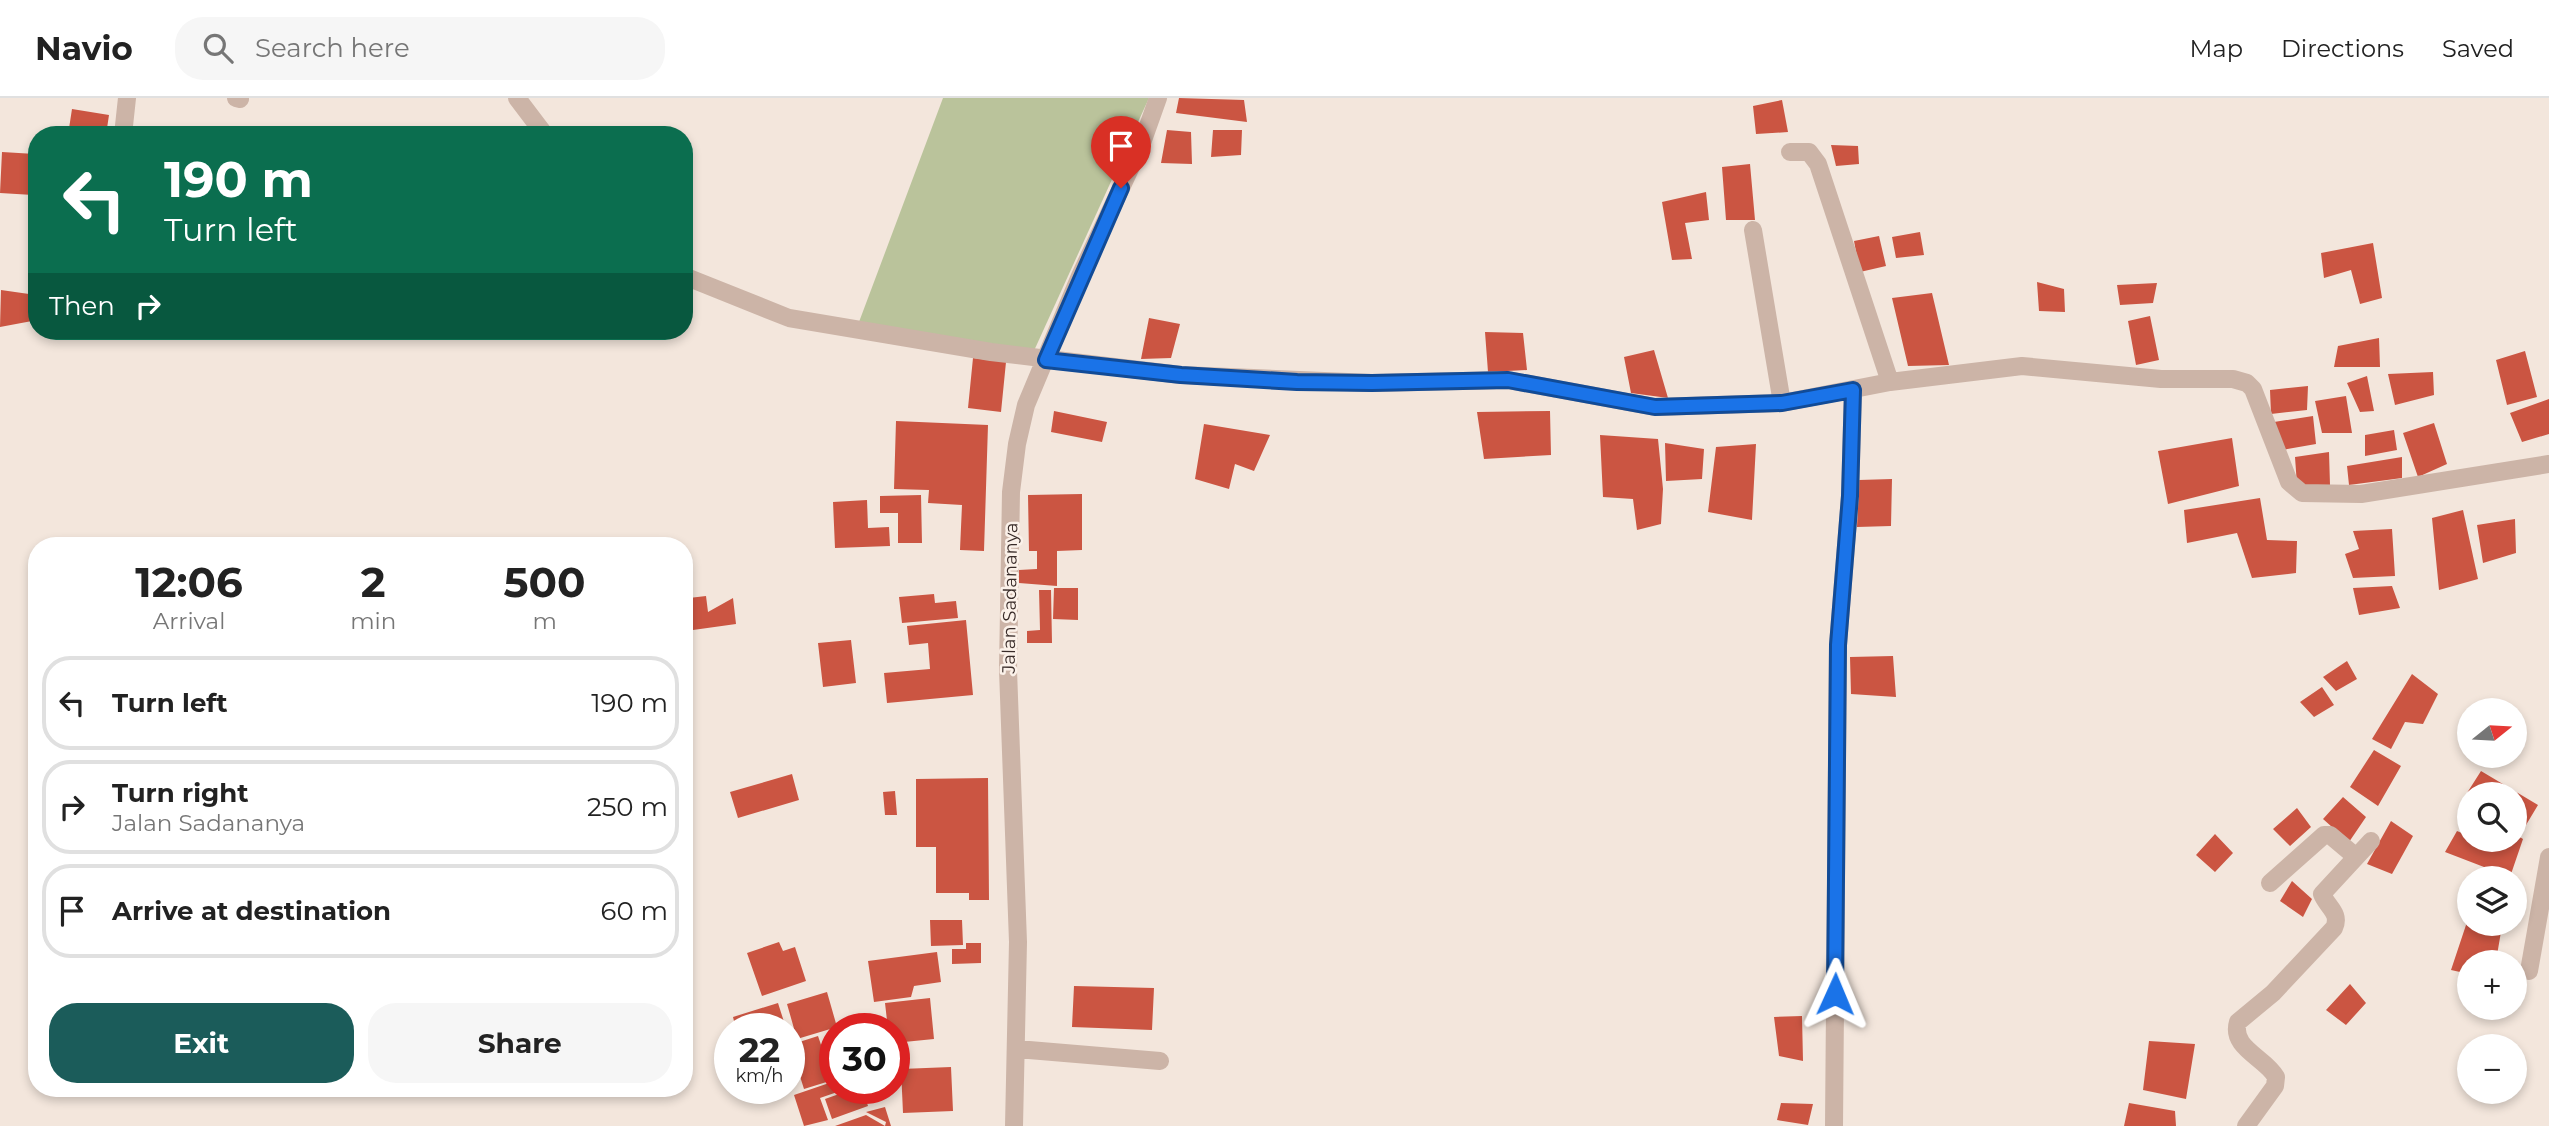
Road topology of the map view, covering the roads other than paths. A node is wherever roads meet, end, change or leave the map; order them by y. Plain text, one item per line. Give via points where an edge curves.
1 (127, 98) edge
2 (517, 98) edge
3 (1158, 98) edge
4 (124, 126) edge
5 (538, 126) edge
6 (1790, 152) dead end
7 (1753, 230) dead end
8 (693, 280) edge
9 (1046, 360) junction
10 (1890, 382) junction
11 (1853, 390) junction
12 (1782, 403) junction
13 (2549, 464) edge
14 (2371, 841) dead end
15 (2355, 856) junction
16 (2549, 857) edge
17 (2270, 883) dead end
18 (2529, 971) dead end
19 (1017, 1049) junction
20 (1160, 1061) dead end
21 (1014, 1126) edge
22 (1833, 1126) edge
23 (2246, 1126) edge

1 - 4 street
2 - 5 street
3 - 9 street, Jalan Sadananya
6 - 10 street via 1809,152 1818,164
7 - 12 street
8 - 9 street via 789,318
9 - 12 street via 1297,382 1508,380 1655,407
9 - 19 street, Jalan Sadananya via 1026,405 1011,492 1008,670 1018,942
10 - 11 street
10 - 13 street via 2022,366 2161,379 2240,380 2259,400 2285,475 2295,490 2314,495 2361,494
11 - 12 street
11 - 22 street via 1838,645
14 - 15 street
15 - 17 street via 2324,835
15 - 23 street via 2322,894 2336,914 2334,928 2273,993 2238,1022 2241,1044 2276,1077 2275,1086
16 - 18 street
19 - 20 street
19 - 21 street, Jalan Sadananya

